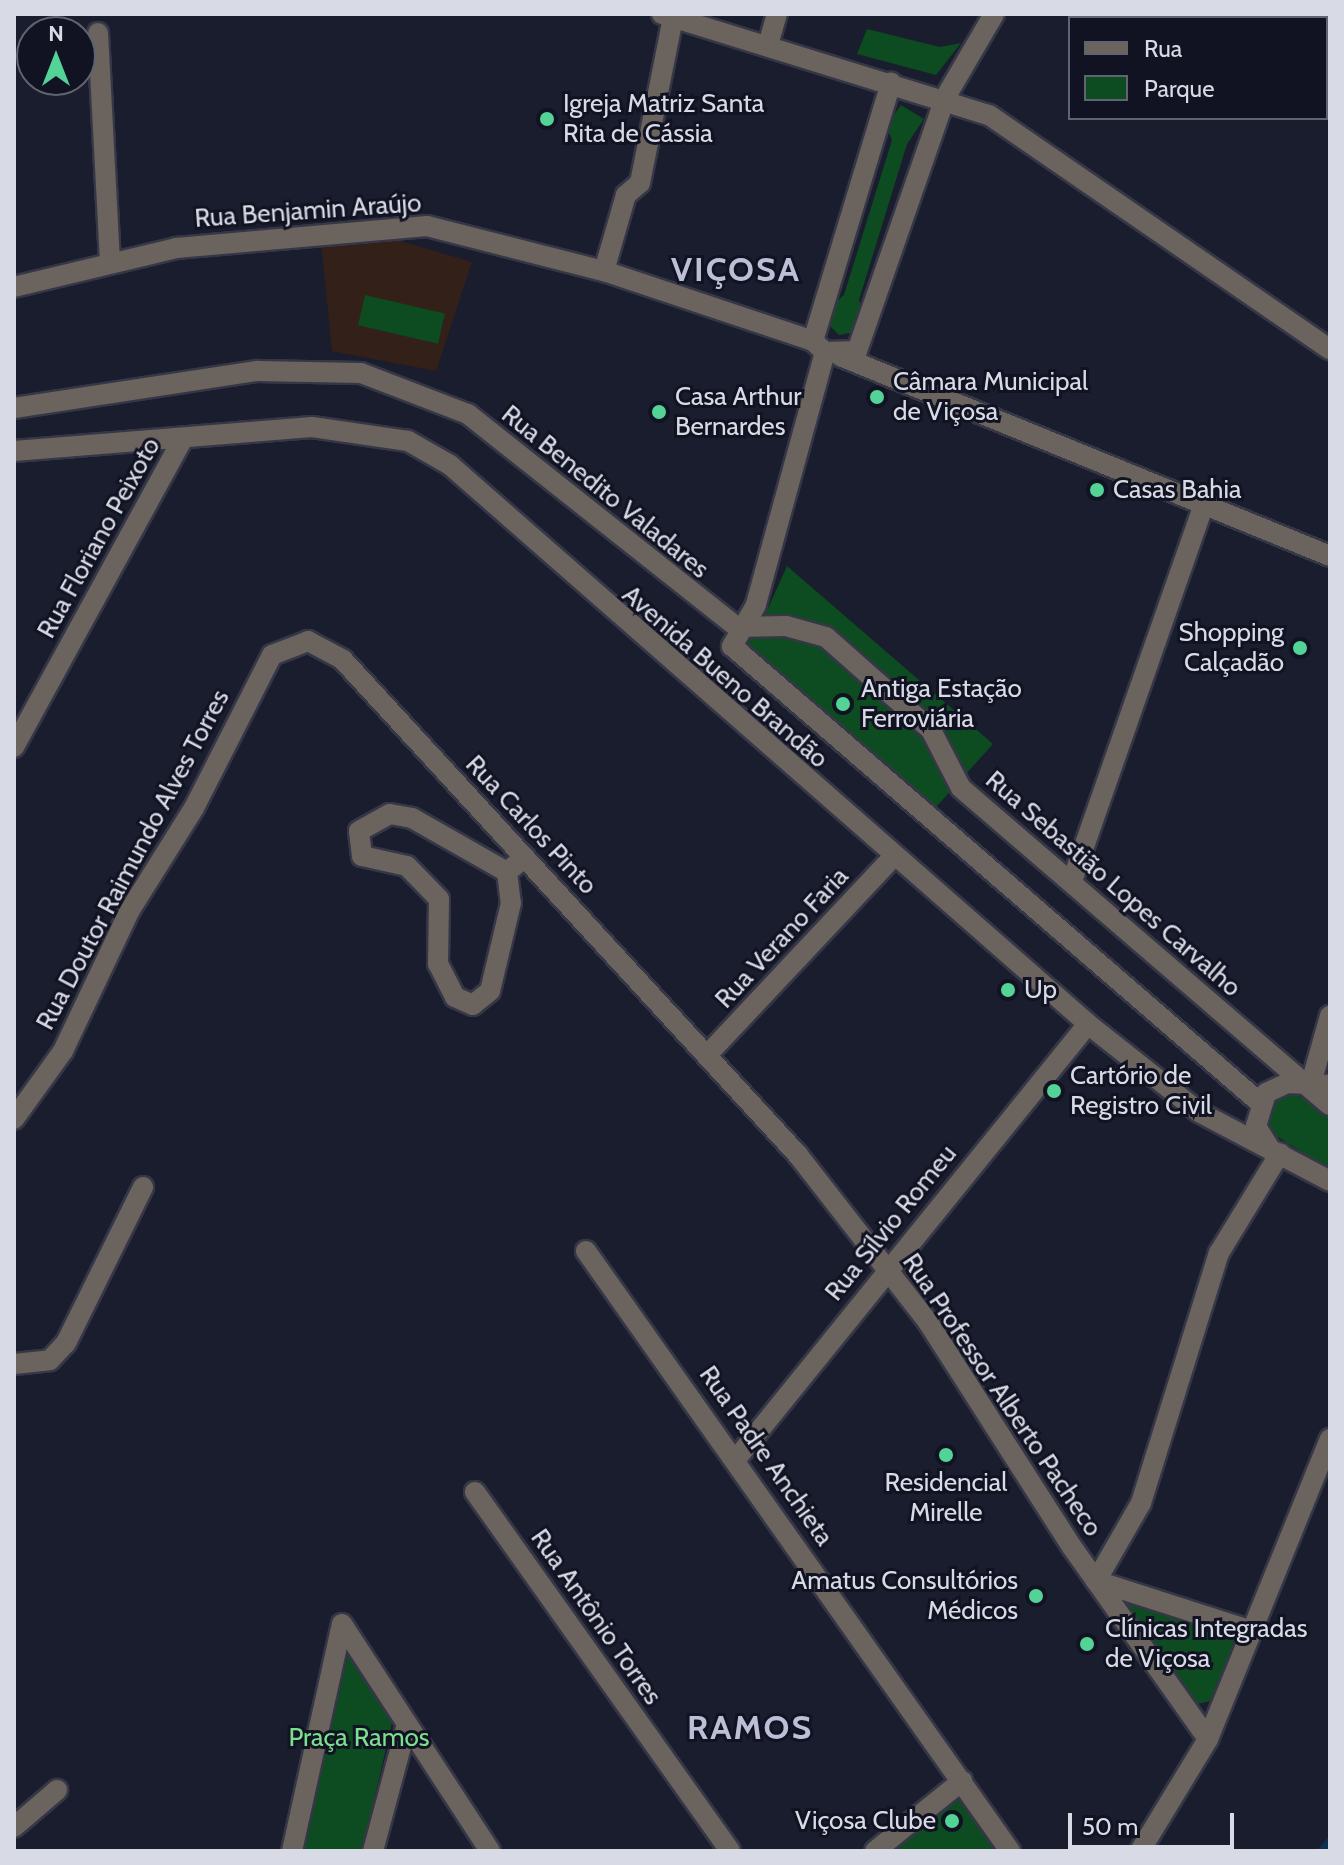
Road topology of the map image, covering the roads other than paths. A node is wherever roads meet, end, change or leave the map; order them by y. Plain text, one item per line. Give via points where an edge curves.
1 (777, 14) edge
2 (994, 14) edge
3 (668, 16) edge
4 (98, 33) dead end
5 (768, 45) junction
6 (891, 82) junction
7 (945, 98) junction
8 (110, 260) junction
9 (604, 271) junction
10 (14, 287) edge
11 (819, 346) junction
12 (1330, 349) edge
13 (14, 408) edge
14 (183, 438) junction
15 (14, 451) edge
16 (1204, 504) junction
17 (1330, 556) edge
18 (737, 627) junction
19 (308, 641) joint
20 (14, 747) edge
21 (525, 857) junction
22 (892, 858) junction
23 (507, 872) junction
24 (1072, 881) junction
25 (1330, 1016) edge
26 (1088, 1024) junction
27 (709, 1053) junction
28 (1320, 1086) edge
29 (1259, 1102) junction
30 (1330, 1105) edge
31 (14, 1119) edge
32 (1274, 1150) junction
33 (1330, 1181) edge
34 (143, 1187) dead end
35 (586, 1251) dead end
36 (886, 1267) junction
37 (14, 1364) edge
38 (1330, 1439) edge
39 (737, 1458) junction
40 (475, 1492) dead end
41 (1096, 1581) junction
42 (1252, 1631) junction
43 (406, 1728) junction
44 (1208, 1739) junction
45 (962, 1781) junction
46 (57, 1790) dead end
47 (14, 1827) edge
48 (292, 1851) edge
49 (373, 1851) edge
50 (490, 1851) edge
51 (730, 1851) edge
52 (875, 1851) edge
53 (1010, 1851) edge
54 (1140, 1851) edge

1 - 5 street
2 - 7 street
3 - 5 street
3 - 9 street via 640,183 626,195
4 - 8 street
5 - 6 street
6 - 7 street
6 - 11 street
7 - 11 street via 865,346
7 - 12 street via 989,115
8 - 9 street, Rua Benjamin Araújo via 427,226
8 - 10 street, Rua Benjamin Araújo
9 - 11 street, Rua Benjamin Araújo
11 - 16 street, Rua Benjamin Araújo
11 - 18 street via 756,605
13 - 18 street, Rua Benedito Valadares via 257,371 361,373 468,414
14 - 15 street, Avenida Bueno Brandão
14 - 20 street, Rua Floriano Peixoto
14 - 22 street, Avenida Bueno Brandão via 312,427 408,441 450,465
16 - 17 street, Rua Benjamin Araújo
16 - 24 street
18 - 24 street, Rua Sebastião Lopes Carvalho via 786,626 826,637 931,730 961,788
18 - 29 street via 732,646 740,658
19 - 21 street, Rua Carlos Pinto via 343,660
19 - 31 street, Rua Doutor Raimundo Alves Torres via 272,655 194,808 130,910 63,1051
21 - 23 street
21 - 27 street, Rua Carlos Pinto
22 - 26 street, Avenida Bueno Brandão
22 - 27 street, Rua Verano Faria
23 - 23 street via 412,818 390,814 359,831 362,856 407,866 439,899 441,973 455,997 473,1005 490,991 511,903
24 - 28 street, Rua Sebastião Lopes Carvalho
25 - 28 street
26 - 32 street, Avenida Bueno Brandão via 1199,1112
26 - 36 street, Rua Sílvio Romeu
27 - 36 street, Rua Professor Alberto Pacheco
28 - 29 street via 1287,1083
28 - 30 street, Rua Sebastião Lopes Carvalho
29 - 32 street via 1256,1126
32 - 33 street, Avenida Bueno Brandão
32 - 41 street via 1219,1253 1141,1503
34 - 37 street via 78,1323 50,1360
35 - 39 street, Rua Padre Anchieta
36 - 39 street, Rua Sílvio Romeu
36 - 41 street, Rua Professor Alberto Pacheco
38 - 42 street
39 - 45 street, Rua Padre Anchieta
40 - 51 street, Rua Antônio Torres
41 - 42 street
41 - 44 street, Rua Professor Alberto Pacheco
42 - 44 street
43 - 48 street via 342,1624
43 - 49 street
43 - 50 street
44 - 54 street
45 - 52 street
45 - 53 street, Rua Padre Anchieta
46 - 47 street

